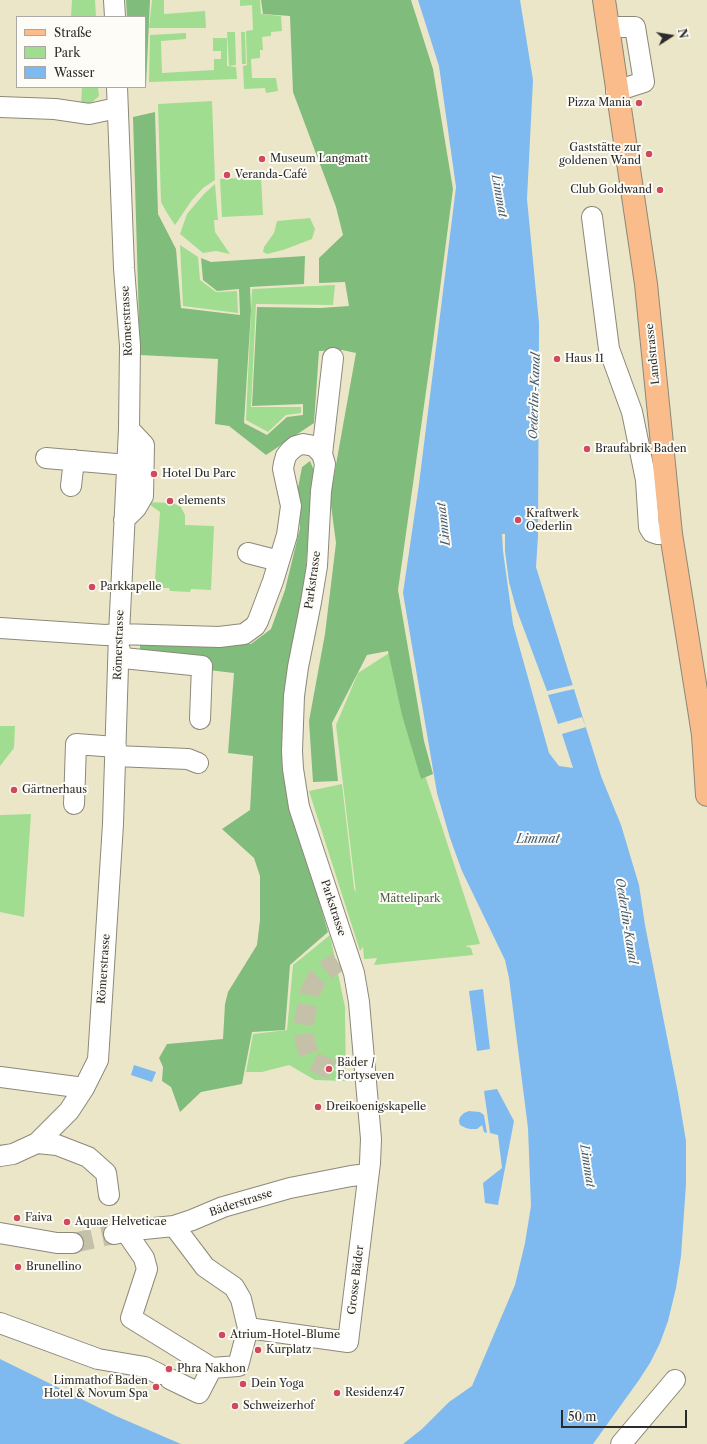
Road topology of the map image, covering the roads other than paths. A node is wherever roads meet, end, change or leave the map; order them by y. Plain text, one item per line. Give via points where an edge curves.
1 (114, 0) edge
2 (604, 0) edge
3 (115, 16) edge
4 (607, 27) junction
5 (116, 88) edge
6 (616, 90) junction
7 (0, 107) edge
8 (117, 108) junction
9 (592, 217) dead end
10 (333, 358) dead end
11 (129, 429) junction
12 (322, 454) junction
13 (46, 458) dead end
14 (74, 460) junction
15 (127, 465) junction
16 (71, 486) dead end
17 (124, 520) junction
18 (671, 534) junction
19 (248, 553) dead end
20 (279, 561) junction
21 (0, 628) edge
22 (119, 641) junction
23 (200, 718) dead end
24 (116, 752) junction
25 (198, 763) dead end
26 (707, 793) edge
27 (74, 804) dead end
28 (344, 943) junction
29 (338, 962) tunnel mouth
30 (0, 1077) edge
31 (84, 1088) junction
32 (37, 1143) junction
33 (1, 1150) edge
34 (368, 1174) junction
35 (109, 1195) dead end
36 (174, 1226) junction
37 (0, 1233) edge
38 (73, 1243) tunnel mouth
39 (0, 1323) edge
40 (248, 1328) junction
41 (212, 1368) junction
42 (675, 1380) dead end
43 (621, 1444) edge

1 - 3 street
2 - 4 main road, Landstrasse
4 - 6 main road, Landstrasse
4 - 6 street via 635,27 644,82
5 - 8 street, Römerstrasse
6 - 18 main road, Landstrasse via 646,284
7 - 8 street via 55,109 89,114
8 - 11 street, Römerstrasse via 130,346
9 - 18 street via 609,349 632,412 646,480 649,527 652,532 658,534
10 - 12 street, Parkstrasse
11 - 15 street, Römerstrasse
11 - 17 street via 144,445 143,496
12 - 20 street via 314,446 303,444 290,451 284,463 284,477 291,506 287,535
12 - 28 street, Parkstrasse via 325,464 317,566 294,696 292,763 299,807
13 - 14 street
14 - 15 street
14 - 16 street
15 - 17 street, Römerstrasse
17 - 22 street, Römerstrasse
18 - 26 main road, Landstrasse via 700,709
19 - 20 street
20 - 22 street via 258,621 250,631 237,636
21 - 22 street via 105,636
22 - 23 street via 123,658 202,666
22 - 24 street, Römerstrasse
24 - 25 street via 188,758
24 - 27 street via 76,744
24 - 31 street, Römerstrasse via 98,1060
28 - 29 street
28 - 34 street, Parkstrasse via 354,973 359,1002 371,1139
30 - 31 street
31 - 32 street, Römerstrasse via 69,1111
32 - 33 street, Römerstrasse via 13,1154
32 - 35 street via 57,1144 88,1157 106,1173
34 - 36 street, Bäderstrasse via 290,1188 223,1207
34 - 40 street, Grosse Bäder via 348,1342
36 - 40 street via 205,1267 234,1287 241,1299
36 - 41 street, Bäderstrasse via 120,1233 144,1258 147,1269 131,1318
37 - 38 street via 57,1243
39 - 41 street via 98,1359 145,1367 199,1393
40 - 41 street via 238,1366
42 - 43 street

